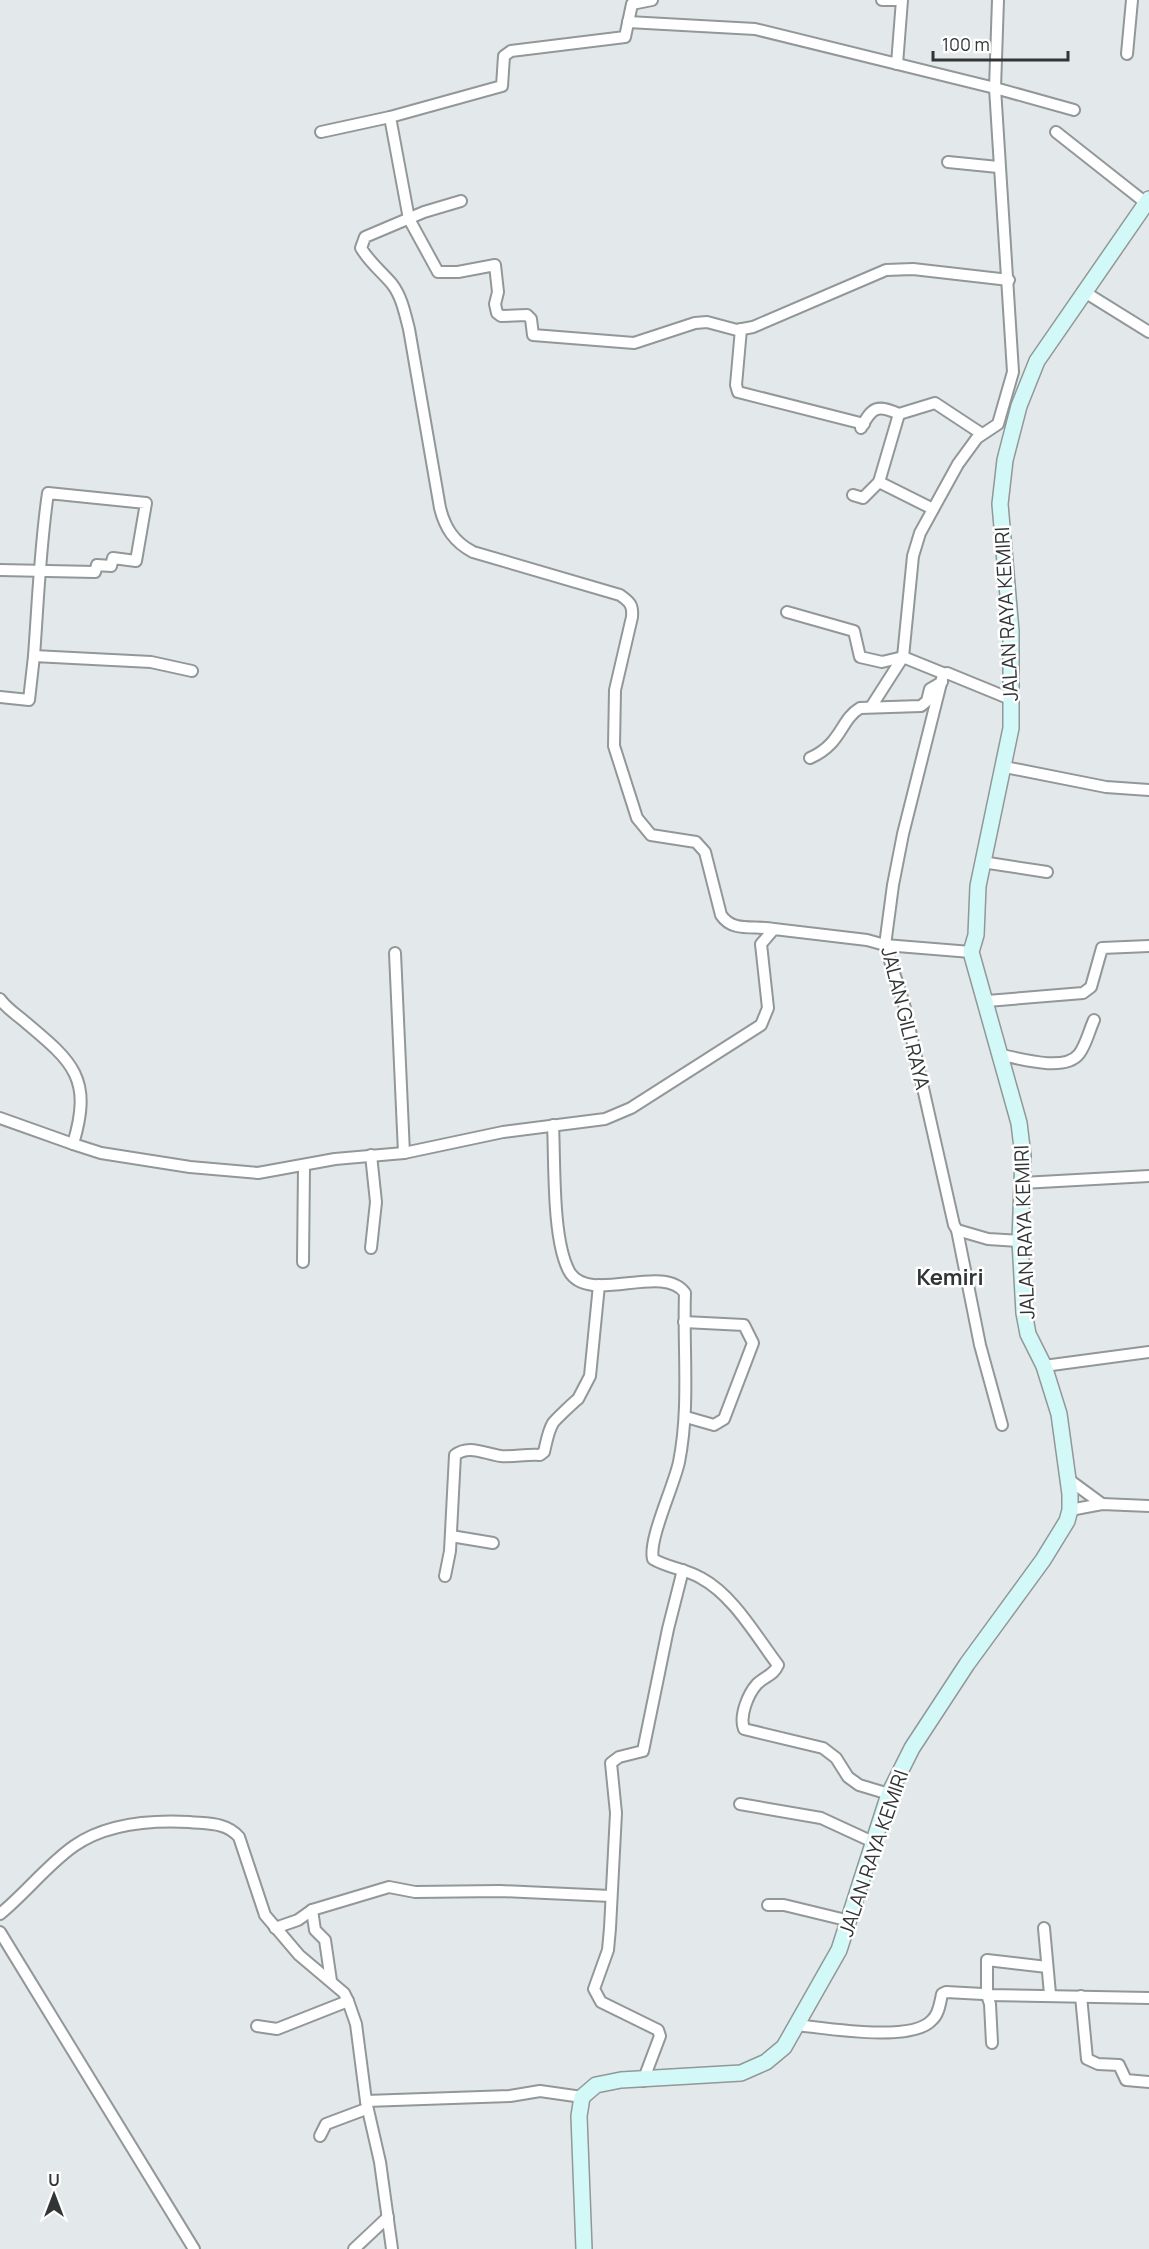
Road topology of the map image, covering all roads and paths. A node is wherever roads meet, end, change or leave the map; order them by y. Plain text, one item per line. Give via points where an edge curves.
1 (652, 0) edge
2 (882, 0) edge
3 (897, 0) edge
4 (902, 0) edge
5 (998, 0) edge
6 (1132, 0) edge
7 (628, 22) junction
8 (1127, 54) dead end
9 (897, 64) junction
10 (995, 88) junction
11 (1074, 110) dead end
12 (390, 117) junction
13 (321, 132) dead end
14 (1056, 132) dead end
15 (948, 162) dead end
16 (998, 167) junction
17 (461, 201) dead end
18 (1147, 201) edge
19 (409, 219) junction
20 (1009, 280) junction
21 (1083, 291) junction
22 (741, 329) junction
23 (1149, 332) edge
24 (1020, 373) junction
25 (899, 414) junction
26 (982, 434) junction
27 (879, 482) junction
28 (853, 495) dead end
29 (933, 509) junction
30 (0, 570) edge
31 (41, 570) junction
32 (788, 612) dead end
33 (34, 656) junction
34 (903, 657) junction
35 (192, 671) dead end
36 (943, 678) junction
37 (0, 697) edge
38 (1012, 700) junction
39 (871, 707) junction
40 (810, 758) dead end
41 (1005, 767) junction
42 (1149, 790) edge
43 (982, 862) junction
44 (1047, 872) dead end
45 (774, 928) junction
46 (885, 945) junction
47 (1149, 946) edge
48 (971, 952) junction
49 (395, 953) dead end
50 (987, 1001) junction
51 (2, 1004) edge
52 (1094, 1020) dead end
53 (1002, 1055) junction
54 (0, 1118) edge
55 (553, 1125) junction
56 (73, 1144) junction
57 (404, 1153) junction
58 (371, 1155) junction
59 (304, 1167) junction
60 (1149, 1176) edge
61 (1022, 1183) junction
62 (957, 1230) junction
63 (1020, 1241) junction
64 (371, 1248) dead end
65 (303, 1262) dead end
66 (599, 1285) junction
67 (684, 1322) junction
68 (1149, 1352) edge
69 (1044, 1366) junction
70 (686, 1417) junction
71 (1002, 1425) dead end
72 (1068, 1479) junction
73 (1102, 1504) junction
74 (1149, 1506) edge
75 (1070, 1510) junction
76 (451, 1536) junction
77 (493, 1543) dead end
78 (683, 1570) junction
79 (445, 1576) dead end
80 (889, 1794) junction
81 (740, 1804) dead end
82 (873, 1842) junction
83 (611, 1896) junction
84 (768, 1905) dead end
85 (312, 1910) junction
86 (0, 1914) edge
87 (850, 1921) junction
88 (275, 1928) junction
89 (1044, 1928) dead end
90 (0, 1932) edge
91 (1047, 1966) junction
92 (331, 1981) junction
93 (1050, 1994) junction
94 (987, 1995) junction
95 (1081, 1996) junction
96 (1149, 1998) edge
97 (348, 2001) junction
98 (796, 2025) junction
99 (257, 2026) dead end
100 (992, 2043) dead end
101 (643, 2081) junction
102 (1149, 2082) edge
103 (582, 2097) junction
104 (366, 2105) junction
105 (320, 2136) dead end
106 (388, 2217) junction
107 (194, 2249) edge
108 (354, 2249) edge
109 (392, 2249) edge
110 (584, 2249) edge

1 - 7 street via 632,4
2 - 3 street
4 - 9 street
5 - 10 street
6 - 8 street
7 - 9 street via 755,29
7 - 12 street via 625,37 507,52 502,86
9 - 10 street
10 - 11 street
10 - 16 street
12 - 13 street
12 - 19 street
14 - 18 street
15 - 16 street
16 - 20 street
17 - 19 street
18 - 21 street, JALAN RAYA KEMIRI
19 - 22 street via 438,272 495,265 497,313 527,315 533,335 634,343 695,323
19 - 45 street via 365,237 361,248 370,264 393,285 402,305 440,508 449,532 473,552 620,595 629,601 632,617 615,690 614,746 637,818 651,835 701,847 726,922 733,926
20 - 22 street via 913,269 886,270
20 - 24 street
21 - 23 street
21 - 24 street, JALAN RAYA KEMIRI via 1046,345
22 - 25 street via 738,392 862,427 877,409
24 - 26 street via 998,424
24 - 38 street, JALAN RAYA KEMIRI via 1019,406 1001,482 1000,504 1011,631
25 - 26 street via 935,403
25 - 27 street
26 - 29 street via 951,474
27 - 28 street via 863,498
27 - 29 street
29 - 34 street via 913,556
30 - 31 street
31 - 31 street via 95,572 97,565 111,566 113,558 136,561 146,503 48,493
31 - 33 street
32 - 34 street via 854,631 859,654 865,659 882,662
33 - 35 street via 151,662
33 - 37 street via 29,700
34 - 36 street
34 - 39 street
36 - 38 street
36 - 39 street via 930,689 921,706
36 - 46 street, JALAN GILI RAYA via 903,834
38 - 41 street, JALAN RAYA KEMIRI
39 - 40 street via 854,711 834,742 823,753
41 - 42 street via 1106,787
41 - 43 street, JALAN RAYA KEMIRI
43 - 44 street
43 - 48 street, JALAN RAYA KEMIRI
45 - 46 street
45 - 55 street via 761,944 768,1008 761,1025 631,1108 605,1119
46 - 48 street
46 - 62 street, JALAN GILI RAYA via 904,1004
47 - 50 street via 1102,948 1091,987 1083,993
48 - 50 street, JALAN RAYA KEMIRI
49 - 57 street
50 - 53 street, JALAN RAYA KEMIRI
51 - 56 street via 59,1052 74,1072 82,1107
52 - 53 street via 1081,1050 1071,1060 1043,1064
53 - 61 street, JALAN RAYA KEMIRI via 1019,1123
54 - 56 street
55 - 57 street
55 - 66 street via 563,1257 576,1279
56 - 59 street via 101,1153 225,1173
57 - 58 street
58 - 59 street
58 - 64 street via 376,1202
59 - 65 street
60 - 61 street
61 - 63 street, JALAN RAYA KEMIRI
62 - 63 street via 988,1239
62 - 71 street, JALAN GILI RAYA via 980,1345
63 - 69 street, JALAN RAYA KEMIRI via 1025,1323
66 - 67 street via 671,1282 685,1293
66 - 76 street via 590,1376 582,1393 554,1422 540,1455 503,1456 471,1449 455,1455
67 - 70 street
67 - 70 street via 744,1325 753,1343 724,1419 714,1425
68 - 69 street
69 - 72 street, JALAN RAYA KEMIRI via 1059,1414
70 - 78 street via 678,1465 651,1552 658,1562
72 - 73 street
72 - 75 street, JALAN RAYA KEMIRI
73 - 74 street
73 - 75 street
75 - 80 street, JALAN RAYA KEMIRI via 1044,1560 930,1718
76 - 77 street
76 - 79 street
78 - 80 street via 714,1587 778,1665 758,1683 749,1698 742,1718 744,1729 823,1748 859,1785
78 - 83 street via 643,1751 611,1762 616,1812
80 - 82 street, JALAN RAYA KEMIRI
81 - 82 street via 821,1818
82 - 87 street, JALAN RAYA KEMIRI
83 - 85 street via 415,1892 389,1887
83 - 101 street via 608,1950 594,1989 599,2000 658,2030 660,2036
84 - 87 street via 795,1907
85 - 88 street
85 - 92 street via 315,1930 325,1940
86 - 88 street via 81,1842 130,1825 162,1821 231,1828 239,1837 265,1915
87 - 98 street, JALAN RAYA KEMIRI via 839,1950
88 - 92 street
89 - 91 street
90 - 107 street
91 - 93 street
91 - 94 street via 987,1960
92 - 97 street
93 - 94 street
93 - 95 street
94 - 98 street via 946,1992 932,2021 893,2032
94 - 100 street
95 - 96 street
95 - 102 street via 1087,2059 1119,2065 1126,2080
97 - 99 street via 277,2029
97 - 104 street via 356,2024
98 - 101 street, JALAN RAYA KEMIRI via 784,2047 766,2062 741,2073
101 - 103 street, JALAN RAYA KEMIRI via 596,2085
103 - 104 street via 552,2091
103 - 110 street via 579,2116
104 - 105 street via 326,2124
104 - 106 street
106 - 108 street
106 - 109 street

